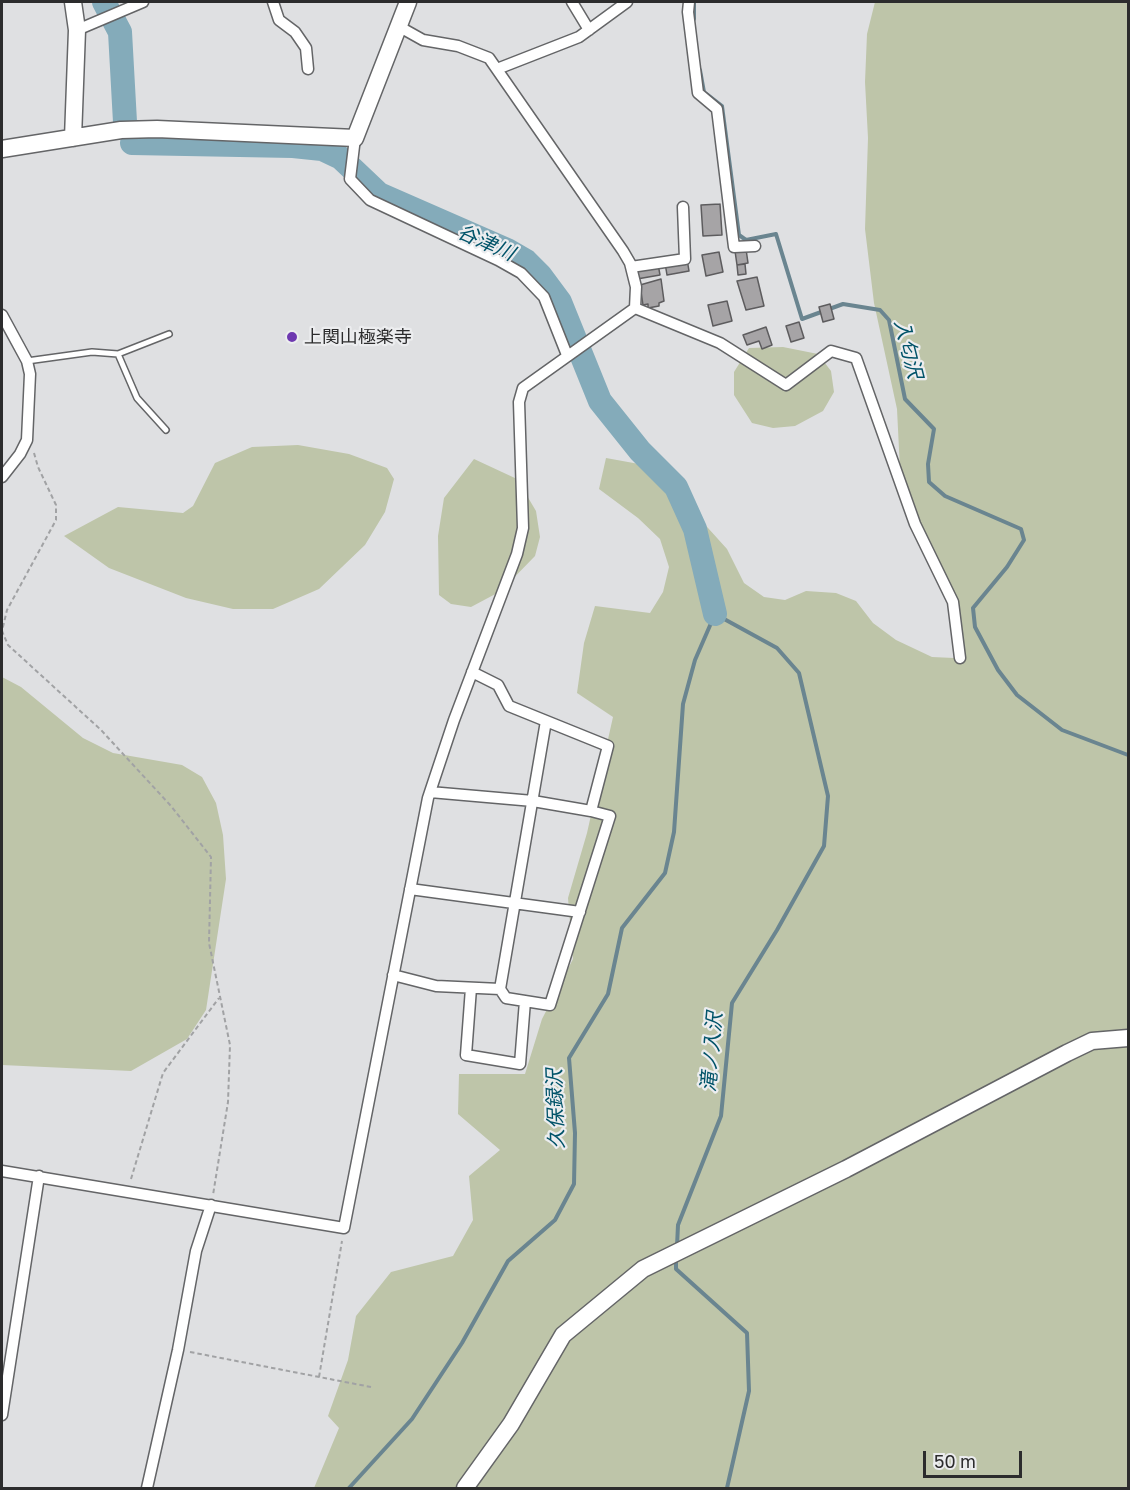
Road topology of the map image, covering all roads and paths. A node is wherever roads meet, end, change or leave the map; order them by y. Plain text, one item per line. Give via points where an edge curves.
1 (73, 2) edge
2 (142, 2) edge
3 (273, 2) edge
4 (408, 2) edge
5 (572, 2) edge
6 (625, 2) edge
7 (689, 2) edge
8 (398, 26) junction
9 (77, 30) junction
10 (589, 30) junction
11 (308, 69) dead end
12 (497, 69) junction
13 (73, 138) junction
14 (355, 138) junction
15 (2, 149) edge
16 (683, 207) dead end
17 (755, 246) dead end
18 (631, 267) junction
19 (635, 308) junction
20 (2, 315) edge
21 (170, 334) dead end
22 (118, 354) junction
23 (567, 355) junction
24 (27, 361) junction
25 (166, 430) dead end
26 (27, 440) junction
27 (2, 477) edge
28 (960, 658) dead end
29 (472, 672) junction
30 (546, 720) junction
31 (430, 792) junction
32 (532, 801) junction
33 (591, 811) junction
34 (410, 889) junction
35 (515, 901) junction
36 (580, 912) junction
37 (393, 975) junction
38 (471, 988) junction
39 (500, 989) junction
40 (219, 998) junction
41 (525, 1001) junction
42 (1128, 1038) edge
43 (2, 1171) edge
44 (39, 1176) junction
45 (127, 1193) junction
46 (212, 1205) junction
47 (344, 1228) junction
48 (178, 1350) junction
49 (319, 1377) junction
50 (371, 1387) dead end
51 (2, 1415) edge
52 (147, 1488) edge
53 (465, 1488) edge

1 - 9 street
2 - 9 street
3 - 11 street via 279,20 295,32 306,48
4 - 8 street
5 - 10 street
6 - 10 street
7 - 17 street via 698,93 717,109 734,247
8 - 12 street via 423,40 458,46 489,58
8 - 14 street
9 - 13 street
10 - 12 street
12 - 18 street
13 - 14 street via 157,129
13 - 15 street
14 - 23 street via 350,179 370,200 520,273 544,297
16 - 18 street via 685,259
18 - 19 street via 636,287
19 - 23 street
19 - 28 street via 720,343 786,385 831,351 856,358 915,524 953,603
20 - 24 street
21 - 22 lane
22 - 24 lane via 92,352
22 - 25 lane via 137,398
23 - 29 street via 523,388 519,402 523,528 517,554
24 - 26 street
26 - 27 street
26 - 40 path via 56,505 56,520 7,610 2,631 8,645 101,730 171,806 210,857 209,943
29 - 30 street via 498,685 509,706
29 - 31 street
30 - 32 street
30 - 33 street via 608,746
31 - 32 street
31 - 34 street
32 - 33 street
32 - 35 street
33 - 36 street via 610,816
34 - 35 street
34 - 37 street
35 - 36 street
35 - 39 street
36 - 41 street via 550,1005
37 - 38 street via 436,986
37 - 47 street
38 - 39 street
38 - 41 street via 466,1055 519,1064
39 - 41 street via 506,998
40 - 45 path via 163,1073
40 - 46 path via 230,1056 228,1102
42 - 53 street via 1092,1041 644,1269 563,1335 511,1424
43 - 44 street
44 - 45 street
44 - 51 street
45 - 46 street
46 - 47 street
46 - 48 street via 196,1251
47 - 49 path
48 - 49 path
48 - 52 street
49 - 50 path

